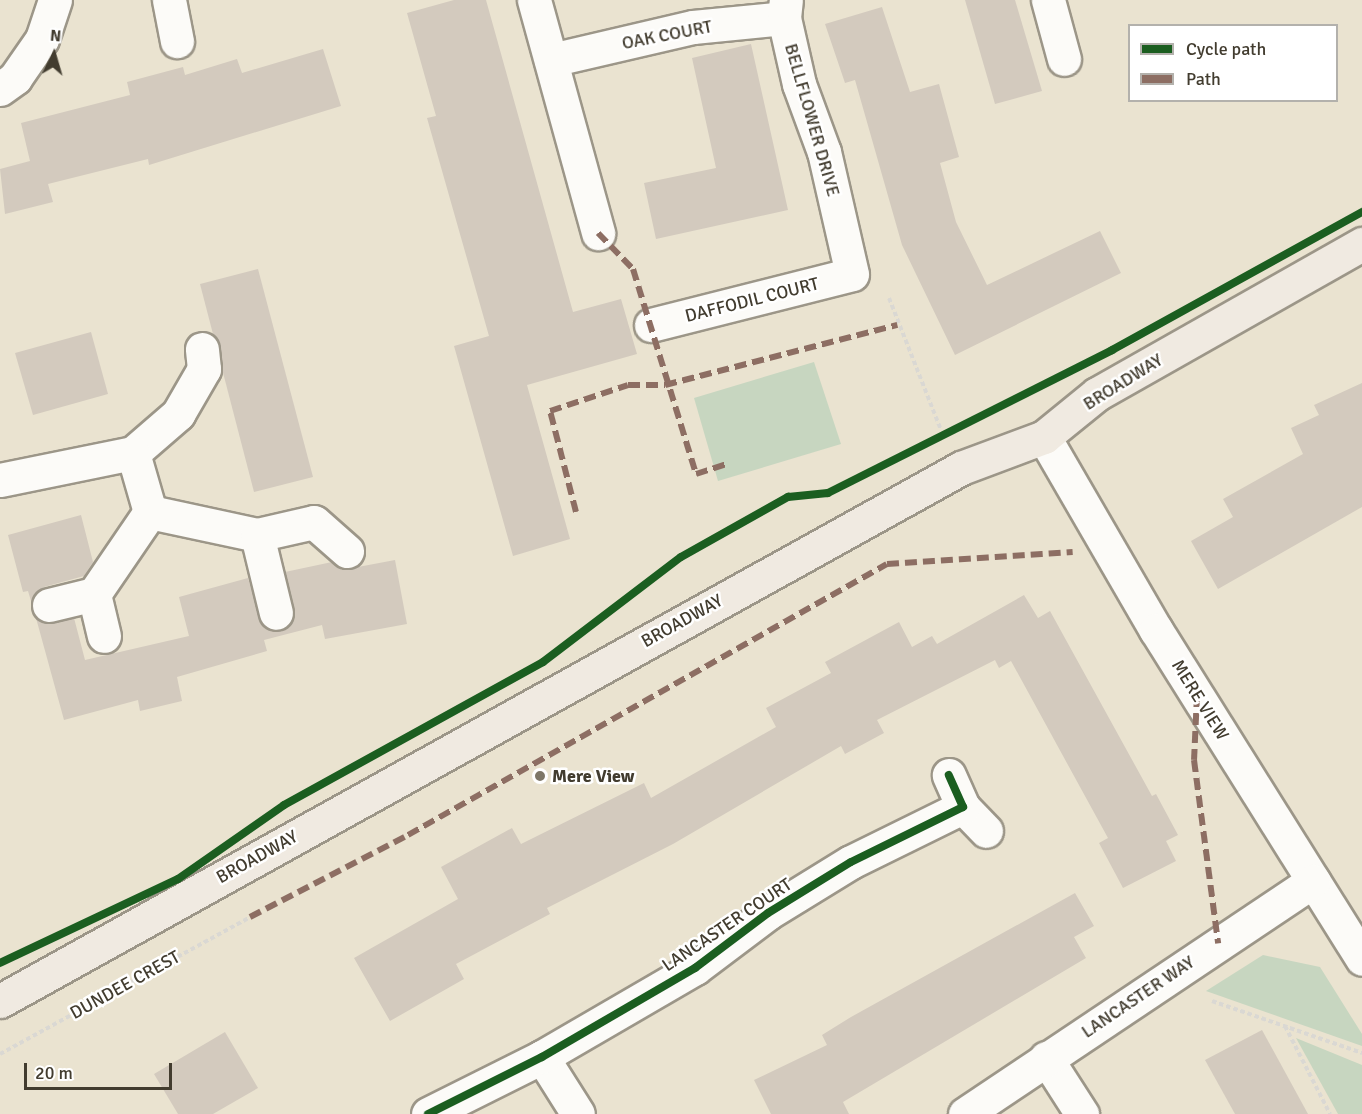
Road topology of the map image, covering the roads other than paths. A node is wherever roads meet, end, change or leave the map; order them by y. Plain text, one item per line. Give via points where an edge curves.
1 (56, 0) edge
2 (169, 0) edge
3 (534, 0) edge
4 (1048, 0) edge
5 (785, 9) edge
6 (177, 41) dead end
7 (1064, 59) dead end
8 (551, 60) junction
9 (0, 89) edge
10 (598, 233) dead end
11 (1362, 244) edge
12 (852, 274) joint
13 (651, 325) dead end
14 (202, 349) dead end
15 (1044, 437) junction
16 (133, 453) junction
17 (0, 480) edge
18 (150, 512) junction
19 (257, 535) junction
20 (347, 551) dead end
21 (94, 594) junction
22 (49, 605) dead end
23 (276, 613) dead end
24 (104, 636) dead end
25 (949, 775) dead end
26 (963, 807) junction
27 (986, 831) dead end
28 (1313, 881) junction
29 (1362, 959) edge
30 (0, 1001) edge
31 (542, 1057) junction
32 (1046, 1058) junction
33 (428, 1114) edge
34 (578, 1114) edge
35 (965, 1114) edge
36 (1082, 1114) edge

1 - 9 street via 42,39 15,78
2 - 6 street
3 - 8 street
4 - 7 street
5 - 8 street, OAK COURT
5 - 12 street, BELLFLOWER DRIVE via 799,84 824,152
8 - 10 street
11 - 15 main road, BROADWAY via 1097,394
12 - 13 street, DAFFODIL COURT
14 - 16 street via 204,369 178,414
15 - 28 street, MERE VIEW
15 - 30 main road, BROADWAY via 961,468
16 - 17 street
16 - 18 street
18 - 19 street
18 - 21 street
19 - 20 street via 314,522
19 - 23 street
21 - 22 street
21 - 24 street
25 - 26 street
26 - 27 street
26 - 31 street, LANCASTER COURT via 851,862 768,913 695,968
28 - 29 street, MERE VIEW
28 - 32 street, LANCASTER WAY
31 - 33 street, LANCASTER COURT
31 - 34 street
32 - 35 street, LANCASTER WAY
32 - 36 street

